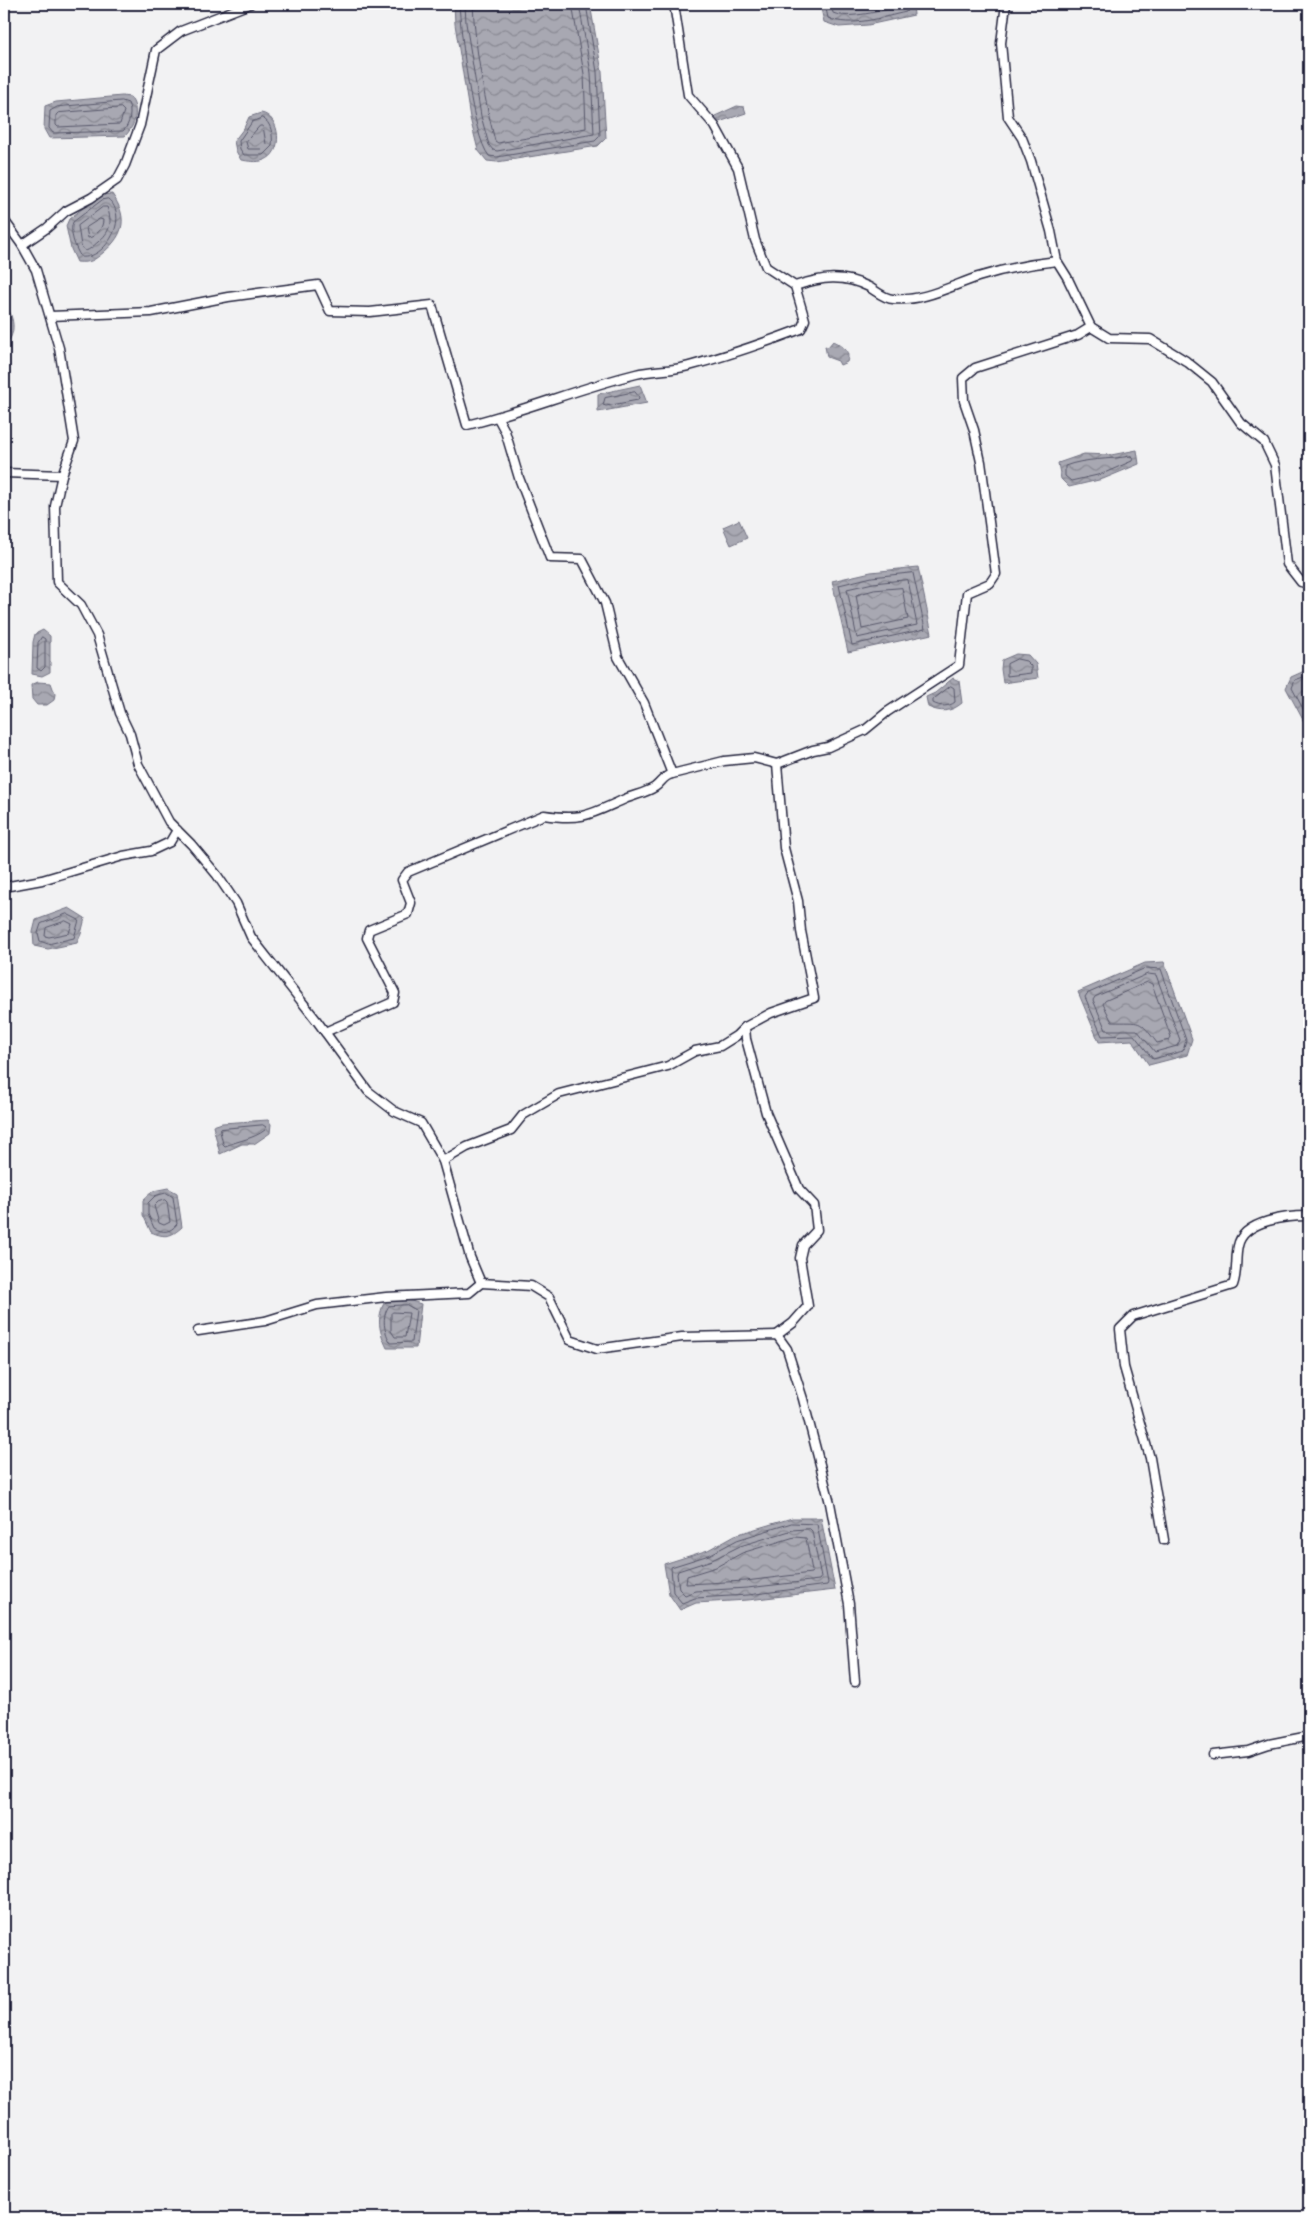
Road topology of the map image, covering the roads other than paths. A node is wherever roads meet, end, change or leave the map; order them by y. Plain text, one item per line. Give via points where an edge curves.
1 (250, 4) edge
2 (674, 4) edge
3 (1006, 4) edge
4 (4, 220) edge
5 (22, 245) junction
6 (1057, 261) junction
7 (795, 286) junction
8 (50, 316) junction
9 (1091, 327) junction
10 (498, 418) junction
11 (4, 473) edge
12 (62, 475) junction
13 (1309, 584) edge
14 (777, 764) junction
15 (672, 774) junction
16 (177, 830) junction
17 (4, 888) edge
18 (745, 1027) junction
19 (325, 1032) junction
20 (443, 1161) junction
21 (1309, 1216) edge
22 (481, 1283) junction
23 (198, 1331) dead end
24 (777, 1335) junction
25 (1164, 1540) dead end
26 (855, 1682) dead end
27 (1309, 1736) edge
28 (1213, 1755) dead end

1 - 5 street via 181,31 156,50 140,125 117,180 66,211
2 - 7 street via 688,95 715,126 738,168 755,240 766,267
3 - 6 street via 1001,43 1008,117 1022,138 1031,161
4 - 5 street
5 - 8 street via 36,270
6 - 7 street via 1027,264 915,297 891,299 852,280 833,277
6 - 9 street
7 - 10 street via 805,320 801,329 761,345 687,367 637,373
8 - 10 street via 151,312 228,297 318,285 330,311 370,312 432,305 467,425
8 - 12 street via 59,348 74,441
9 - 13 street via 1109,338 1150,339 1186,361 1212,382 1241,423 1264,442 1275,464 1287,564 1301,582
9 - 14 street via 1078,335 974,368 962,378 964,401 982,462 996,574 990,582 967,593 958,665 865,730 828,747
10 - 15 street via 550,558 582,559 605,603 618,657 644,703
11 - 12 street
12 - 16 street via 55,506 57,582 81,605 97,635 138,764 169,822
14 - 15 street via 754,758 724,761
14 - 18 street via 784,848 798,901 814,998 771,1013
15 - 19 street via 666,775 654,787 596,814 567,819 544,815 408,872 402,880 411,903 408,914 369,930 368,938 395,993 393,1002
16 - 17 street via 170,842 151,851
16 - 19 street via 217,876 236,903 251,937
18 - 20 street via 720,1046 695,1051 668,1066 559,1094 523,1115 511,1130
18 - 24 street via 766,1112 798,1189 814,1205 817,1230 804,1245 800,1258 808,1306
19 - 20 street via 368,1091 394,1111 421,1123
20 - 22 street
21 - 25 street via 1277,1218 1247,1230 1238,1244 1237,1274 1233,1284 1133,1316 1120,1329 1124,1367 1150,1458
22 - 23 street via 469,1293 386,1297 317,1306 265,1321
22 - 24 street via 531,1286 549,1297 570,1340 597,1349 682,1337
24 - 26 street via 787,1349 803,1399 830,1503 849,1604
27 - 28 street via 1248,1751

